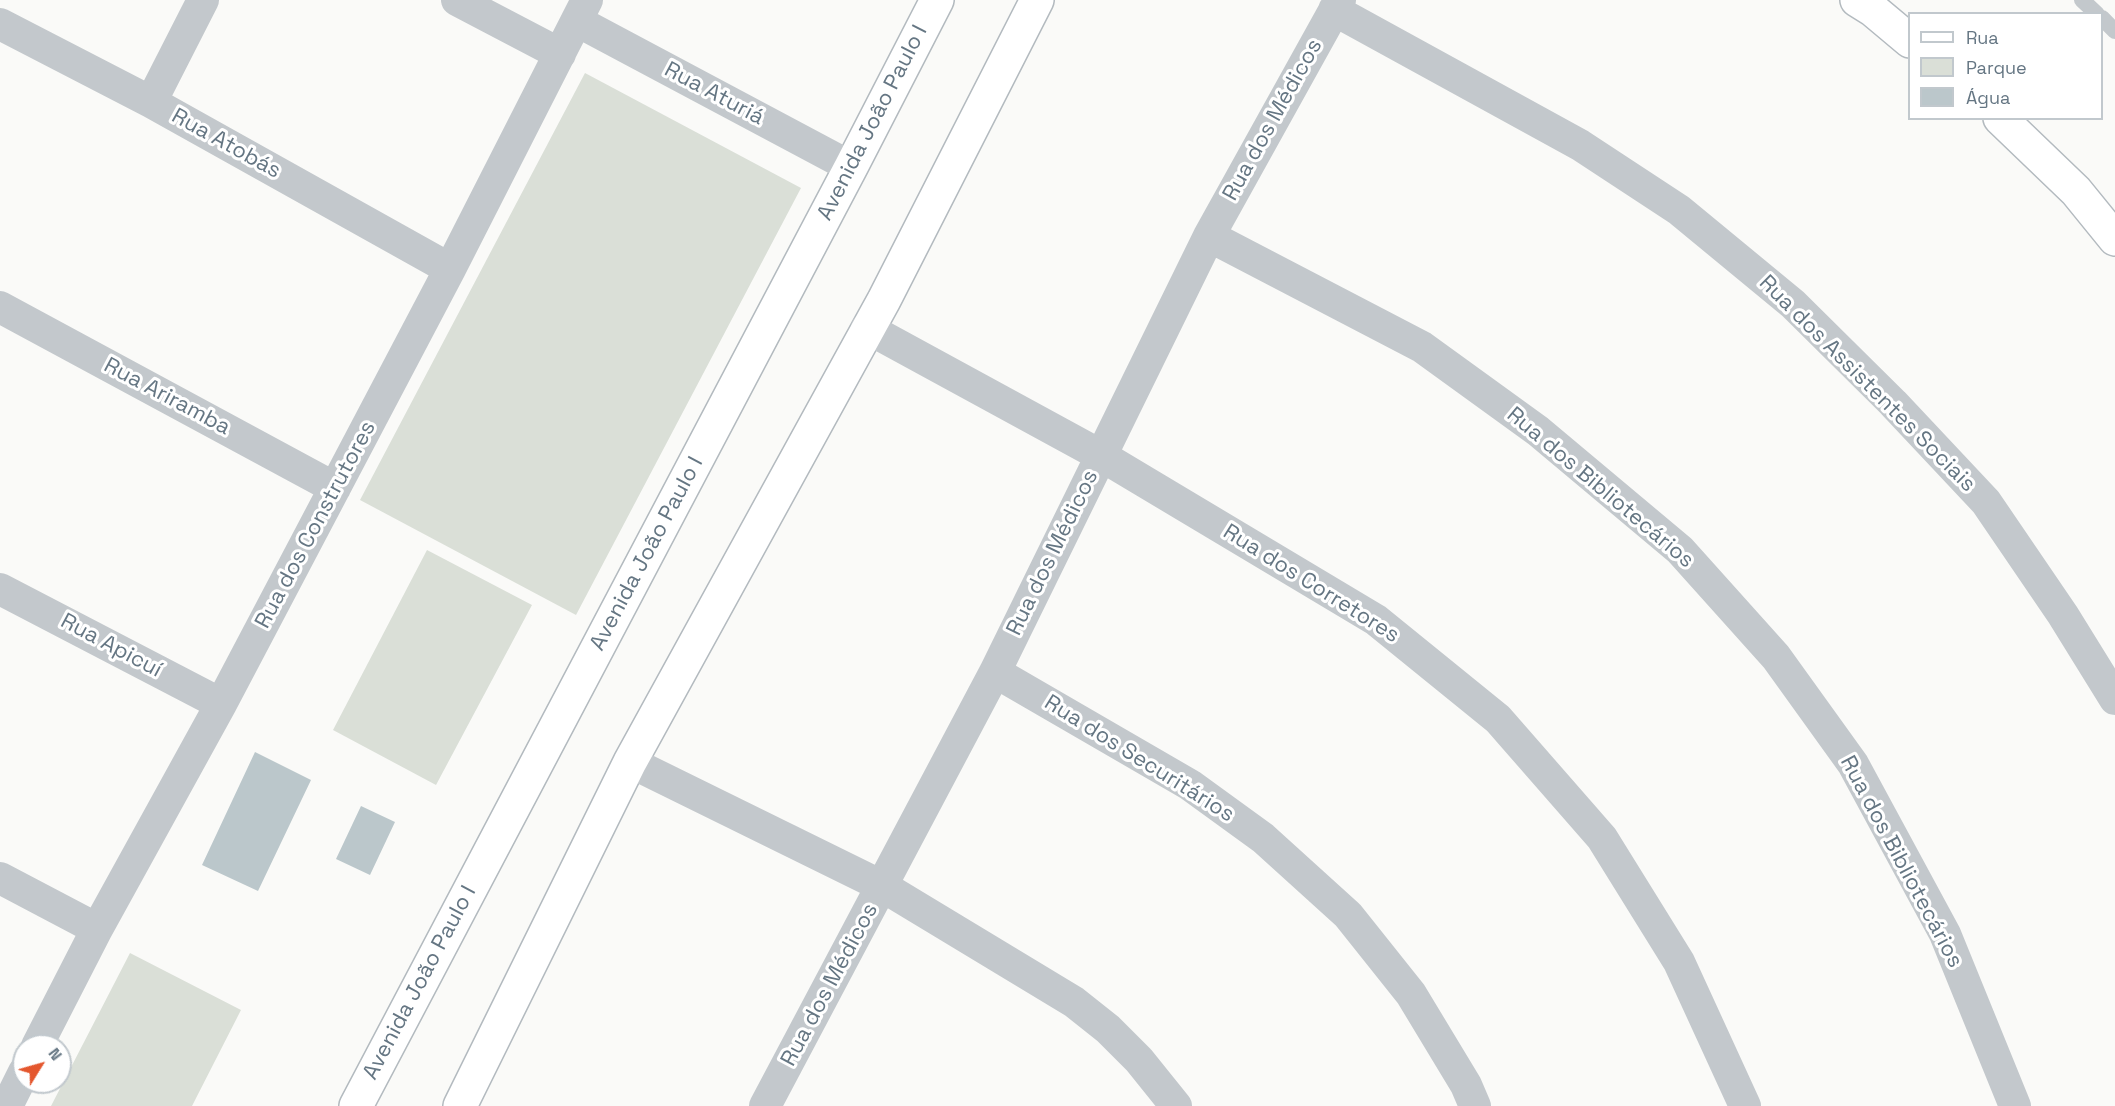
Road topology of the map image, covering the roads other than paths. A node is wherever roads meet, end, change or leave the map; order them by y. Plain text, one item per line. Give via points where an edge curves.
1 (202, 0) edge
2 (457, 0) edge
3 (937, 0) edge
4 (1037, 0) edge
5 (1857, 0) edge
6 (2082, 0) edge
7 (1337, 5) edge
8 (582, 10) edge
9 (2095, 12) edge
10 (2103, 19) edge
11 (0, 24) edge
12 (2115, 31) edge
13 (1908, 39) edge
14 (560, 54) junction
15 (150, 102) junction
16 (2002, 120) edge
17 (851, 167) junction
18 (1209, 236) junction
19 (2115, 239) edge
20 (450, 269) junction
21 (0, 307) edge
22 (867, 328) junction
23 (1100, 455) junction
24 (335, 488) junction
25 (0, 589) edge
26 (995, 672) junction
27 (2115, 699) edge
28 (221, 704) junction
29 (630, 762) junction
30 (0, 878) edge
31 (882, 886) junction
32 (97, 929) junction
33 (43, 1034) edge
34 (356, 1106) edge
35 (460, 1106) edge
36 (765, 1106) edge
37 (1176, 1106) edge
38 (1475, 1106) edge
39 (1745, 1106) edge
40 (2015, 1106) edge

1 - 15 street
2 - 14 street
3 - 17 main road, Avenida João Paulo I
4 - 22 main road
5 - 13 main road
6 - 9 lane
7 - 18 street, Rua dos Médicos
7 - 27 street, Rua dos Assistentes Sociais via 1580,145 1679,210 1793,304 1986,502
8 - 14 street, Rua dos Construtores
8 - 17 street, Rua Aturiá
10 - 12 lane
11 - 15 street, Rua Atobás
14 - 20 street, Rua dos Construtores
15 - 20 street, Rua Atobás
16 - 19 main road via 2076,191
17 - 34 main road, Avenida João Paulo I
18 - 23 street, Rua dos Médicos
18 - 40 street, Rua dos Bibliotecários via 1422,347 1538,431 1680,550 1776,657 1853,764 1945,934
20 - 24 street, Rua dos Construtores
21 - 24 street, Rua Ariramba
22 - 23 street, Rua dos Corretores
22 - 29 main road
23 - 26 street, Rua dos Médicos
23 - 39 street, Rua dos Corretores via 1376,620 1498,719 1602,838 1679,962
24 - 28 street, Rua dos Construtores
25 - 28 street, Rua Apicuí
26 - 31 street, Rua dos Médicos
26 - 38 street, Rua dos Securitários via 1190,785 1263,838 1348,915 1411,994
28 - 32 street, Rua dos Construtores
29 - 31 street
29 - 35 main road
30 - 32 street
31 - 36 street, Rua dos Médicos
31 - 37 street via 1074,1002 1139,1060
32 - 33 street, Rua dos Construtores

